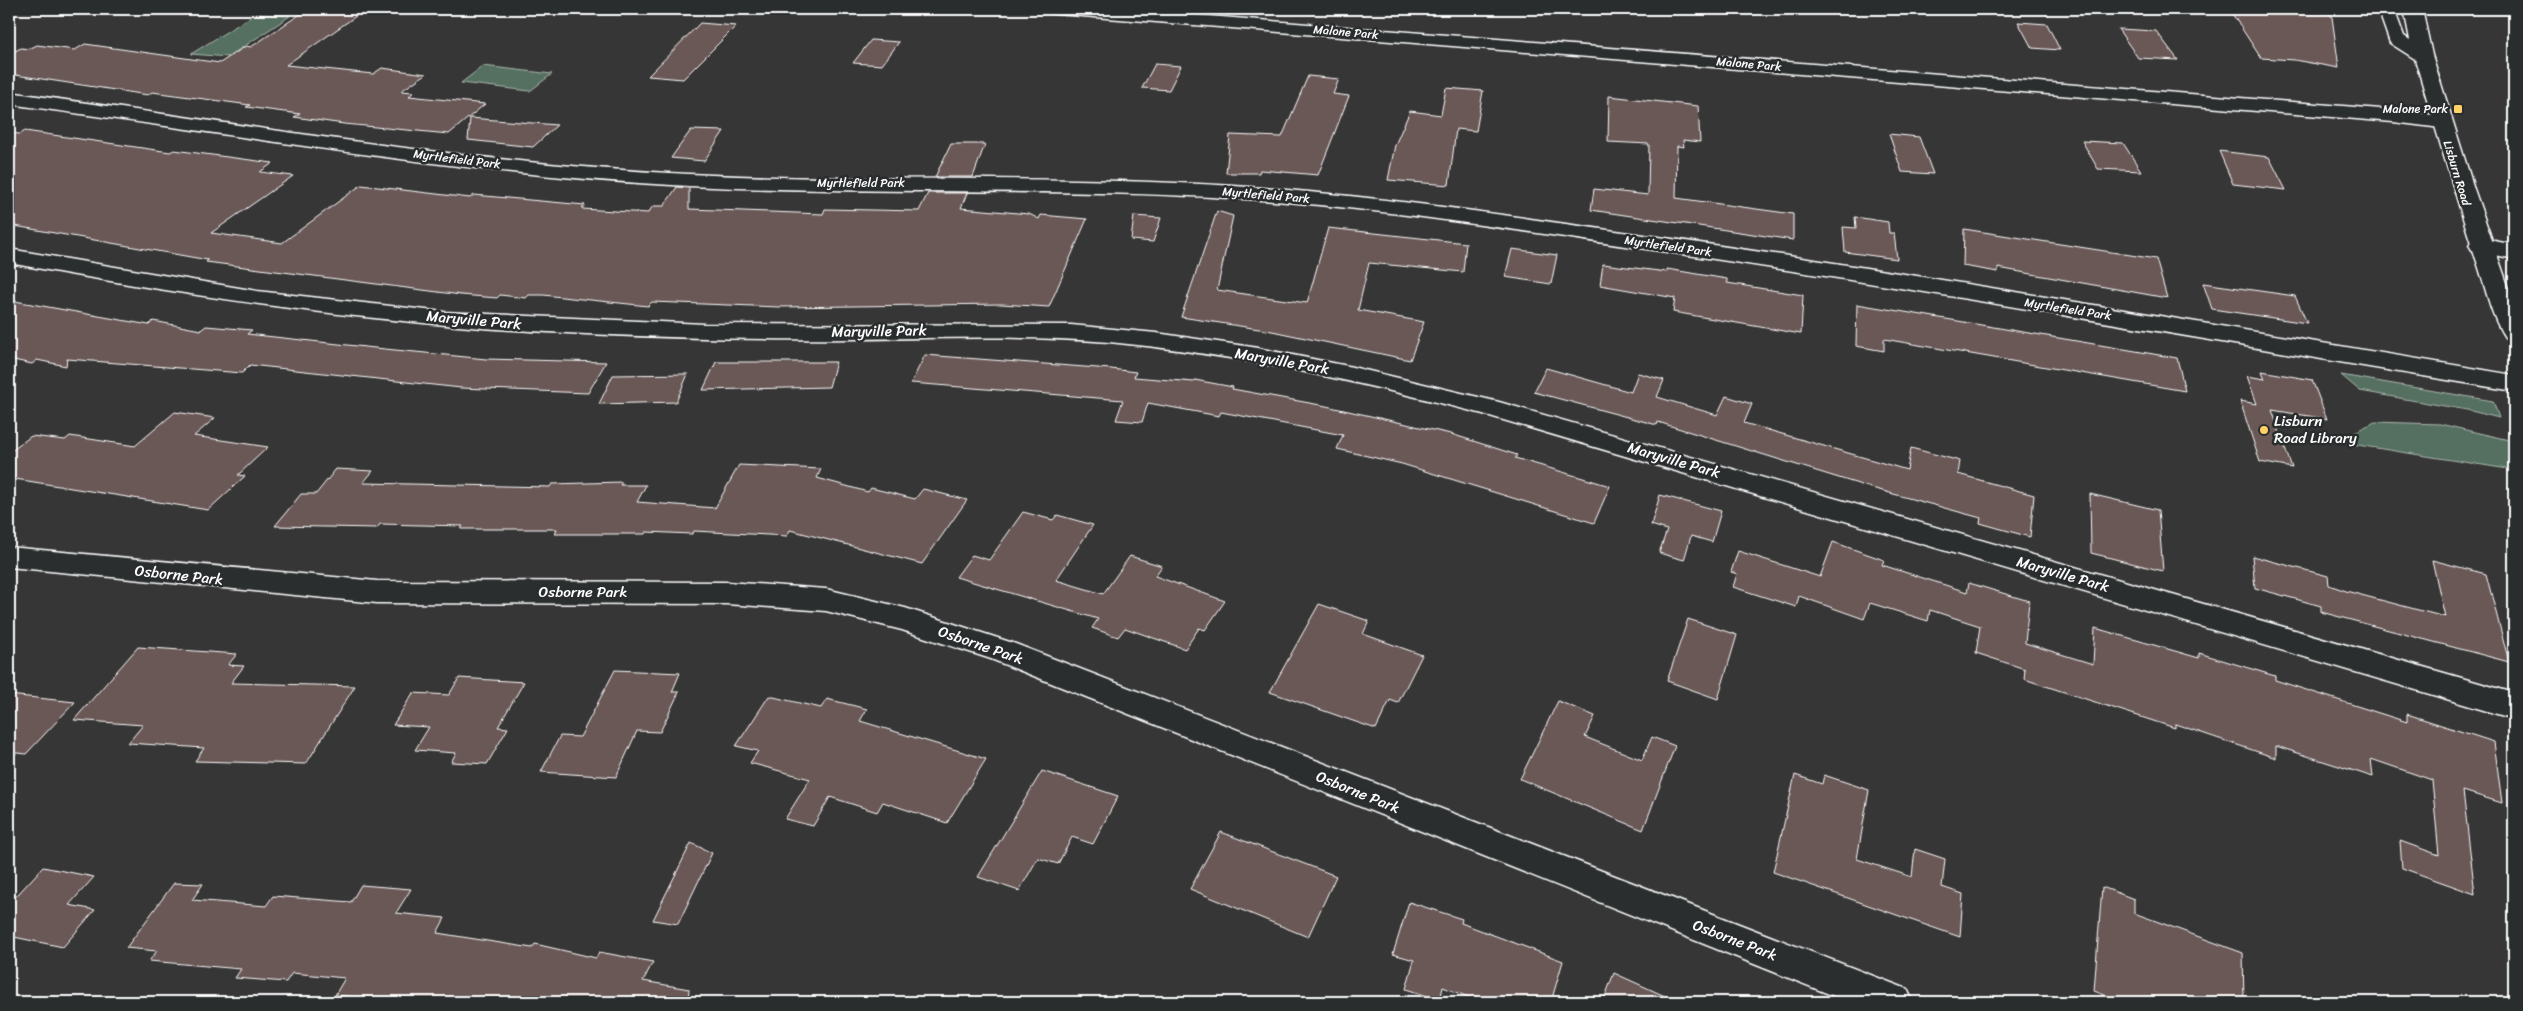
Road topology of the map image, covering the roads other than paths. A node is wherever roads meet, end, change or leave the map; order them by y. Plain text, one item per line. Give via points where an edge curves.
1 (1057, 9) edge
2 (2386, 9) edge
3 (2413, 9) edge
4 (2422, 56) junction
5 (9, 98) edge
6 (2441, 122) junction
7 (2480, 245) junction
8 (2514, 252) edge
9 (9, 256) edge
10 (2514, 334) edge
11 (2514, 383) edge
12 (9, 558) edge
13 (2514, 706) edge
14 (1894, 1002) edge

1 - 6 street, Malone Park
2 - 4 street via 2396,39
3 - 4 street, Lisburn Road
4 - 6 street, Lisburn Road
5 - 11 street, Myrtlefield Park via 468,162 577,172 688,180 1178,188 1409,208 1797,264
6 - 7 street, Lisburn Road
7 - 8 street
7 - 10 street, Lisburn Road
9 - 13 street, Maryville Park via 233,294 339,308 502,323 1106,335 1312,365 1490,408
12 - 14 street, Osborne Park via 377,592 726,593 826,600 870,610 1002,651

